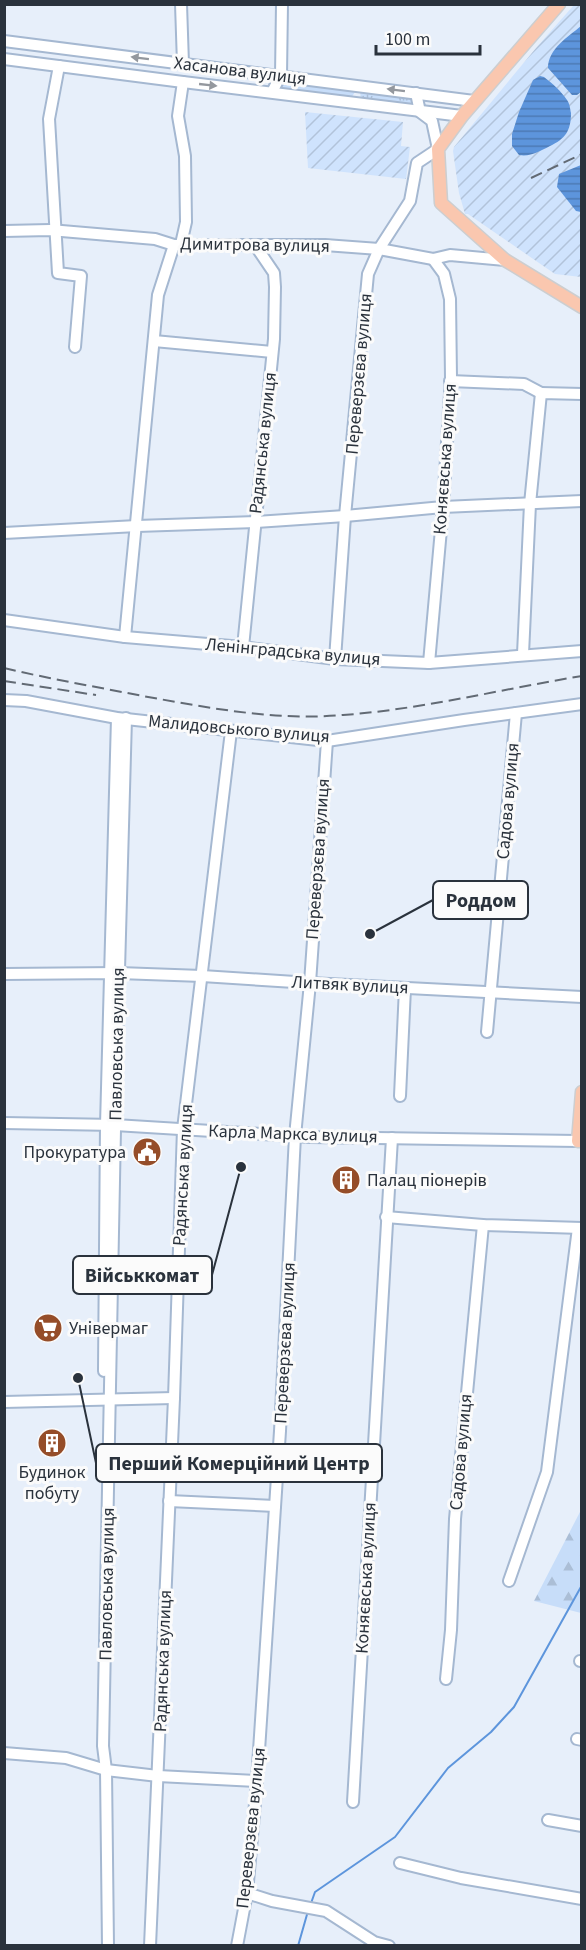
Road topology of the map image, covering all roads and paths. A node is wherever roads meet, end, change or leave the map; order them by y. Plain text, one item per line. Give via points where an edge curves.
1 (181, 4) edge
2 (282, 4) edge
3 (559, 4) edge
4 (4, 40) edge
5 (4, 58) edge
6 (183, 64) junction
7 (59, 66) junction
8 (281, 75) junction
9 (183, 82) junction
10 (272, 92) junction
11 (416, 93) junction
12 (474, 101) junction
13 (420, 112) junction
14 (462, 116) junction
15 (438, 148) junction
16 (4, 231) edge
17 (57, 231) junction
18 (255, 244) junction
19 (177, 245) junction
20 (379, 249) junction
21 (433, 259) junction
22 (505, 260) junction
23 (582, 298) edge
24 (568, 299) junction
25 (582, 307) edge
26 (154, 341) junction
27 (75, 347) dead end
28 (272, 352) junction
29 (450, 381) junction
30 (541, 393) junction
31 (582, 394) edge
32 (582, 501) edge
33 (530, 504) junction
34 (443, 507) junction
35 (345, 516) junction
36 (256, 522) junction
37 (137, 526) junction
38 (4, 533) edge
39 (4, 620) edge
40 (125, 637) junction
41 (243, 646) junction
42 (582, 651) edge
43 (523, 654) junction
44 (335, 659) junction
45 (429, 663) junction
46 (4, 700) edge
47 (582, 704) edge
48 (516, 713) junction
49 (122, 718) junction
50 (231, 731) junction
51 (327, 741) junction
52 (114, 973) junction
53 (4, 974) edge
54 (202, 976) junction
55 (310, 983) junction
56 (405, 988) junction
57 (491, 992) junction
58 (582, 998) edge
59 (487, 1032) dead end
60 (582, 1092) edge
61 (400, 1096) dead end
62 (4, 1123) edge
63 (111, 1125) junction
64 (183, 1129) junction
65 (295, 1136) junction
66 (392, 1138) junction
67 (580, 1141) edge
68 (386, 1217) junction
69 (483, 1225) junction
70 (580, 1228) edge
71 (174, 1398) junction
72 (107, 1400) junction
73 (4, 1402) edge
74 (169, 1501) junction
75 (275, 1506) junction
76 (509, 1581) dead end
77 (446, 1679) dead end
78 (4, 1753) edge
79 (106, 1770) junction
80 (158, 1776) junction
81 (256, 1781) junction
82 (352, 1802) dead end
83 (548, 1820) dead end
84 (582, 1826) edge
85 (400, 1863) dead end
86 (247, 1893) junction
87 (582, 1899) edge
88 (371, 1943) edge
89 (108, 1946) edge
90 (150, 1946) edge
91 (237, 1946) edge
92 (389, 1946) edge

1 - 6 street
2 - 8 street
3 - 12 main road
6 -> 4 street, Хасанова вулиця
5 - 7 street, Хасанова вулиця
6 - 8 street, Хасанова вулиця
7 - 9 street, Хасанова вулиця
7 - 17 street via 49,119
8 - 10 street
11 -> 8 street, Хасанова вулиця
9 -> 10 street, Хасанова вулиця
9 - 19 street via 178,116 185,156 186,222
10 - 13 street, Хасанова вулиця
11 - 12 street, Хасанова вулиця
11 - 13 street
12 - 14 main road
13 - 14 street, Хасанова вулиця
13 - 15 street via 432,122
14 - 15 main road
15 - 20 street, Переверзєва вулиця via 417,163 410,201
15 - 22 main road via 441,203
16 - 17 street, Димитрова вулиця
17 - 19 street, Димитрова вулиця via 155,239
17 - 27 street via 58,273 81,276
18 - 19 street, Димитрова вулиця
18 - 20 street, Димитрова вулиця
18 - 28 street, Радянська вулиця via 274,273
19 - 26 street via 158,295
20 - 21 street, Димитрова вулиця
20 - 35 street, Переверзєва вулиця via 368,274
21 - 22 street, Димитрова вулиця via 450,255
21 - 29 street, Коняєвська вулиця via 444,274 450,299
22 - 24 main road
23 - 24 street
24 - 25 main road
26 - 28 street
26 - 37 street
28 - 36 street, Радянська вулиця
29 - 30 street via 524,384
29 - 34 street, Коняєвська вулиця
30 - 31 street
30 - 33 street
32 - 33 street
33 - 34 street
33 - 43 street
34 - 35 street
34 - 45 street, Коняєвська вулиця
35 - 36 street
35 - 44 street, Переверзєва вулиця
36 - 37 street
36 - 41 street, Радянська вулиця
37 - 38 street
37 - 40 street
39 - 40 street, Ленінградська вулиця
40 - 41 street, Ленінградська вулиця
41 - 44 street, Ленінградська вулиця
42 - 43 street, Ленінградська вулиця
43 - 45 street, Ленінградська вулиця
44 - 45 street, Ленінградська вулиця
46 - 49 street, Малидовського вулиця
47 - 48 street, Малидовського вулиця
48 - 51 street, Малидовського вулиця
48 - 57 street, Садова вулиця
49 - 50 street, Малидовського вулиця
49 - 52 street, Павловська вулиця
50 - 51 street, Малидовського вулиця
50 - 54 street, Радянська вулиця
51 - 55 street, Переверзєва вулиця
52 - 53 street, Литвяк вулиця
52 - 54 street, Литвяк вулиця
52 - 63 street, Павловська вулиця
54 - 55 street, Литвяк вулиця
54 - 64 street, Радянська вулиця
55 - 56 street, Литвяк вулиця
55 - 65 street, Переверзєва вулиця
56 - 57 street, Литвяк вулиця
56 - 61 street
57 - 58 street, Литвяк вулиця
57 - 59 street, Садова вулиця
60 - 67 main road
62 - 63 street, Карла Маркса вулиця
63 - 64 street, Карла Маркса вулиця
63 - 72 street, Павловська вулиця via 103,1308
64 - 65 street, Карла Маркса вулиця
64 - 71 street, Радянська вулиця
65 - 66 street, Карла Маркса вулиця
65 - 75 street, Переверзєва вулиця
66 - 67 street, Карла Маркса вулиця
66 - 68 street, Коняєвська вулиця
68 - 69 street
68 - 82 street, Коняєвська вулиця
69 - 70 street
69 - 77 street, Садова вулиця via 455,1519
70 - 76 street via 547,1472
71 - 72 street
71 - 74 street, Радянська вулиця
72 - 73 street
72 - 79 street, Павловська вулиця via 103,1746
74 - 75 street
74 - 80 street, Радянська вулиця
75 - 81 street, Переверзєва вулиця
78 - 79 street via 66,1758
79 - 80 street
79 - 89 street, Павловська вулиця
80 - 81 street
80 - 90 street, Радянська вулиця
81 - 86 street, Переверзєва вулиця
83 - 84 street
85 - 87 street
86 - 88 street via 326,1911
86 - 91 street, Переверзєва вулиця
88 - 92 street

